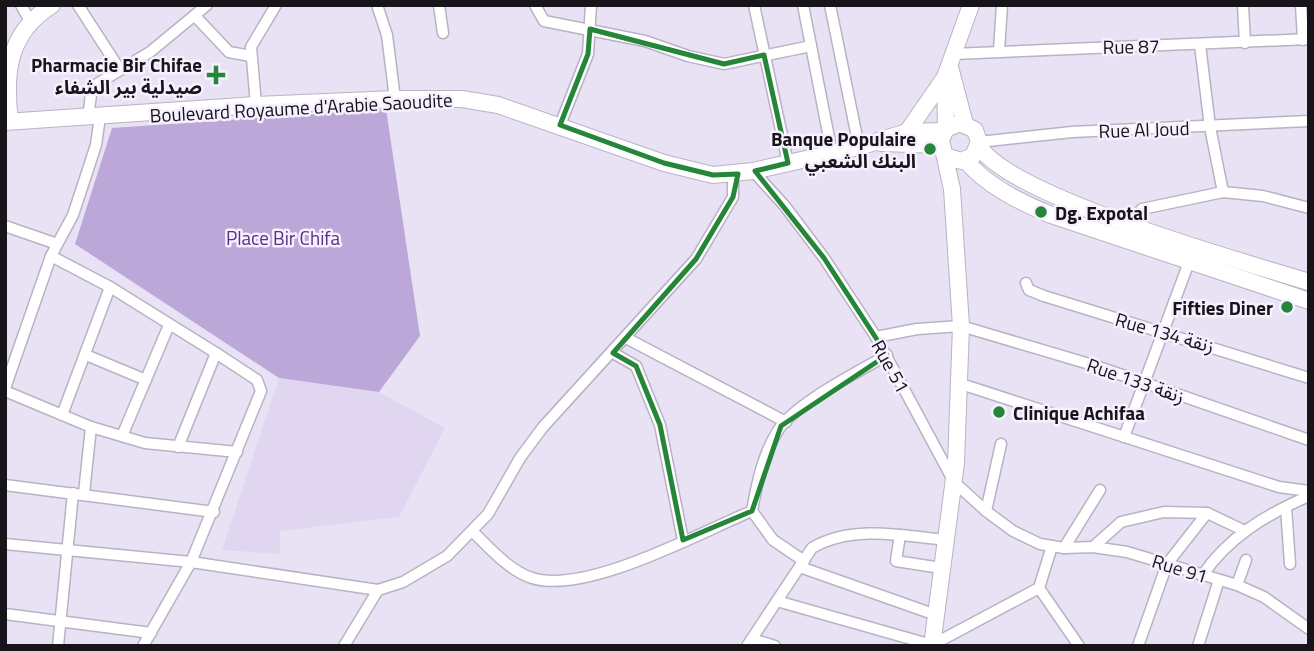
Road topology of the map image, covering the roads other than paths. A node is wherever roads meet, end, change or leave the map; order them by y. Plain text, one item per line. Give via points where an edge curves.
1 (21, 5) edge
2 (52, 5) edge
3 (78, 5) edge
4 (276, 5) edge
5 (377, 5) edge
6 (439, 5) edge
7 (535, 5) edge
8 (591, 5) edge
9 (754, 5) edge
10 (803, 5) edge
11 (830, 5) edge
12 (971, 5) edge
13 (1002, 5) edge
14 (1242, 5) edge
15 (1301, 5) edge
16 (200, 9) edge
17 (30, 21) junction
18 (590, 29) junction
19 (443, 33) dead end
20 (1306, 39) edge
21 (1245, 43) junction
22 (811, 46) junction
23 (1200, 46) junction
24 (999, 50) junction
25 (764, 55) junction
26 (251, 56) junction
27 (950, 66) junction
28 (120, 70) junction
29 (395, 99) junction
30 (256, 105) junction
31 (94, 118) junction
32 (1309, 121) edge
33 (8, 122) edge
34 (965, 124) junction
35 (560, 125) junction
36 (1210, 127) junction
37 (907, 132) junction
38 (876, 142) junction
39 (979, 144) junction
40 (859, 147) junction
41 (951, 147) junction
42 (832, 153) junction
43 (788, 163) junction
44 (753, 171) junction
45 (733, 174) junction
46 (1223, 192) junction
47 (1309, 208) edge
48 (1130, 223) junction
49 (5, 226) edge
50 (57, 244) junction
51 (51, 256) junction
52 (1189, 262) junction
53 (1309, 282) edge
54 (1026, 283) dead end
55 (110, 287) junction
56 (1309, 301) edge
57 (169, 325) junction
58 (961, 326) junction
59 (1163, 333) junction
60 (876, 337) junction
61 (626, 338) junction
62 (216, 353) junction
63 (613, 353) junction
64 (86, 355) junction
65 (887, 355) junction
66 (1309, 378) edge
67 (146, 380) junction
68 (958, 383) junction
69 (1145, 383) junction
70 (5, 389) edge
71 (62, 415) junction
72 (786, 422) junction
73 (91, 426) junction
74 (122, 436) junction
75 (1124, 437) junction
76 (1309, 440) edge
77 (1001, 444) dead end
78 (178, 447) junction
79 (237, 452) junction
80 (954, 482) junction
81 (5, 485) edge
82 (1100, 490) dead end
83 (79, 493) junction
84 (1309, 494) edge
85 (1286, 507) junction
86 (752, 511) junction
87 (986, 511) junction
88 (214, 512) junction
89 (1207, 513) junction
90 (1245, 531) junction
91 (473, 532) junction
92 (900, 534) junction
93 (683, 540) junction
94 (944, 540) junction
95 (5, 544) edge
96 (1046, 545) junction
97 (1093, 547) junction
98 (1064, 548) junction
99 (70, 552) junction
100 (1246, 560) dead end
101 (191, 562) junction
102 (802, 564) junction
103 (1167, 564) junction
104 (1290, 564) dead end
105 (941, 568) junction
106 (1202, 576) junction
107 (1219, 580) junction
108 (1237, 585) junction
109 (1039, 587) junction
110 (378, 590) junction
111 (777, 601) junction
112 (5, 614) edge
113 (936, 615) junction
114 (61, 622) junction
115 (1309, 629) edge
116 (151, 633) junction
117 (749, 642) edge
118 (932, 645) edge
119 (58, 646) edge
120 (143, 646) edge
121 (344, 646) edge
122 (775, 646) edge
123 (1079, 646) edge
124 (1138, 646) edge
125 (1198, 646) edge

1 - 17 street
2 - 17 main road
3 - 28 street
4 - 26 street via 251,47
5 - 29 street via 387,35
6 - 19 street
7 - 18 street via 544,21
8 - 18 street
9 - 25 street
10 - 22 street
11 - 40 street
12 - 27 main road
13 - 24 street
14 - 21 street
15 - 20 street
16 - 26 street via 229,52
16 - 28 street via 150,52
17 - 33 main road via 11,55
18 - 25 street via 724,65
18 - 35 street via 588,54
20 - 21 street, Rue 87
21 - 23 street, Rue 87
22 - 25 street
22 - 42 street
23 - 24 street, Rue 87
23 - 36 street
24 - 27 street, Rue 87
25 - 43 street
26 - 30 street
27 - 34 main road
27 - 37 main road
27 - 41 main road
28 - 31 street via 92,87
29 - 30 main road, Boulevard Royaume d'Arabie Saoudite
29 - 35 main road, Boulevard Royaume d'Arabie Saoudite via 462,99
30 - 31 main road, Boulevard Royaume d'Arabie Saoudite
31 - 33 main road, Boulevard Royaume d'Arabie Saoudite
31 - 50 street via 96,145 73,215
32 - 36 street, Rue Al Joud
34 - 39 main road via 975,130
34 - 41 main road via 955,124
35 - 45 main road, Boulevard Royaume d'Arabie Saoudite via 664,163 713,175
36 - 39 street, Rue Al Joud via 1072,132
36 - 46 street
37 - 38 main road, Boulevard Royaume d'Arabie Saoudite
37 - 41 main road, Boulevard Royaume d'Arabie Saoudite
38 - 40 main road, Boulevard Royaume d'Arabie Saoudite
38 - 41 main road, Boulevard Royaume d'Arabie Saoudite
39 - 41 main road via 973,156
39 - 48 main road via 996,164 1036,187
40 - 42 main road, Boulevard Royaume d'Arabie Saoudite
41 - 52 main road via 987,181 1023,203
41 - 58 main road
42 - 43 main road, Boulevard Royaume d'Arabie Saoudite
43 - 44 main road, Boulevard Royaume d'Arabie Saoudite
44 - 45 main road, Boulevard Royaume d'Arabie Saoudite
44 - 60 street, Rue 51 via 816,247
45 - 61 street via 733,197 696,260
46 - 47 street
46 - 48 street via 1142,209
48 - 53 main road
49 - 50 street
50 - 51 street
51 - 55 street
51 - 70 street
52 - 56 main road
52 - 59 street
54 - 59 street, Rue 134 زنقة via 1029,290 1044,296
55 - 57 street
55 - 64 street
57 - 62 street
57 - 67 street
58 - 60 street
58 - 68 main road
58 - 69 street, Rue 133 زنقة
59 - 66 street, Rue 134 زنقة
59 - 69 street
60 - 65 street, Rue 51
61 - 63 street
61 - 72 street
62 - 78 street
62 - 79 street via 257,380 261,391
63 - 91 street via 543,427
63 - 93 street via 636,366 660,425
64 - 67 street
64 - 71 street
65 - 72 street
65 - 80 street, Rue 51
67 - 74 street
68 - 75 street
68 - 80 main road
69 - 75 street
69 - 76 street, Rue 133 زنقة
70 - 71 street
71 - 73 street
72 - 86 street via 771,444
73 - 74 street
73 - 83 street
74 - 78 street
75 - 84 street
77 - 87 street
78 - 79 street
79 - 88 street
80 - 87 street, Rue 51
80 - 94 main road
81 - 83 street
82 - 98 street
83 - 88 street
83 - 99 street
84 - 85 street
85 - 90 street
85 - 104 street
86 - 93 street
86 - 102 street via 773,540
87 - 96 street, Rue 51 via 1013,531
88 - 101 street
89 - 90 street
89 - 97 street via 1139,516 1110,529
89 - 103 street
90 - 106 street
91 - 93 street via 506,564 533,578 563,581 598,574
91 - 110 street via 447,556 403,582
92 - 94 street
92 - 102 street via 827,539 812,548
92 - 105 street via 896,561
94 - 105 main road
95 - 99 street
96 - 98 street, Rue 91
96 - 109 street
97 - 98 street, Rue 91
97 - 103 street, Rue 91
99 - 101 street
99 - 114 street
100 - 108 street
101 - 110 street
101 - 116 street
102 - 111 street
102 - 113 street
103 - 106 street, Rue 91
103 - 124 street
105 - 113 main road
106 - 107 street, Rue 91
107 - 108 street, Rue 91
107 - 125 street
108 - 115 street, Rue 91 via 1277,605
109 - 118 street
109 - 123 street
110 - 121 street
111 - 117 street
111 - 118 street
112 - 114 street
113 - 118 main road
114 - 116 street
114 - 119 street
116 - 120 street
117 - 122 street

